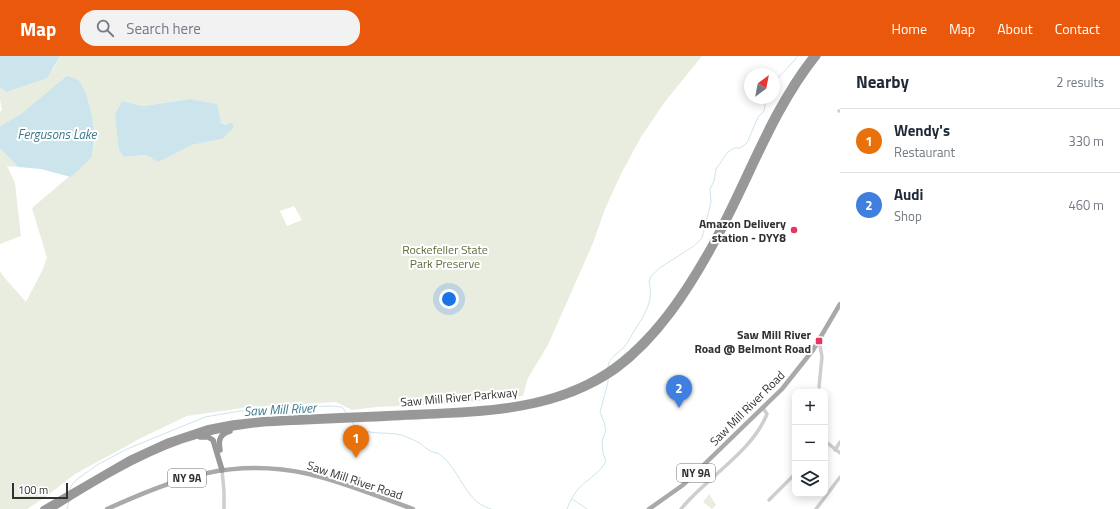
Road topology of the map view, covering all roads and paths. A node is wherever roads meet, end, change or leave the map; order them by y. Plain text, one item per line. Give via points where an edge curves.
1 (812, 56) edge
2 (818, 56) edge
3 (840, 304) edge
4 (819, 340) junction
5 (608, 373) junction
6 (819, 387) dead end
7 (763, 408) junction
8 (349, 418) junction
9 (247, 425) junction
10 (182, 440) junction
11 (840, 442) edge
12 (828, 444) edge
13 (835, 450) junction
14 (840, 453) edge
15 (222, 470) junction
16 (792, 477) edge
17 (840, 477) edge
18 (72, 494) junction
19 (66, 498) junction
20 (769, 500) dead end
21 (43, 509) edge
22 (52, 509) edge
23 (107, 509) edge
24 (224, 509) edge
25 (413, 509) edge
26 (649, 509) edge
27 (681, 509) edge
28 (816, 509) edge

1 - 5 highway, Saw Mill River Parkway via 780,106 723,221 689,279 649,334
2 - 5 highway, Saw Mill River Parkway via 784,108 720,235 693,282 652,337 634,356
3 - 4 main road, Saw Mill River Road / NY 9A
4 - 6 street via 822,357
4 - 7 main road, Saw Mill River Road / NY 9A via 794,375
5 - 8 highway, Saw Mill River Parkway via 589,387 564,397 511,410
7 - 26 main road, Saw Mill River Road / NY 9A via 682,485
7 - 27 street via 767,414 765,419 749,442
8 - 9 highway, Saw Mill River Parkway
8 - 18 highway, Saw Mill River Parkway via 246,421 194,432 143,452
9 - 10 highway, Saw Mill River Parkway
9 - 15 highway via 225,432 220,437
10 - 15 highway via 204,437 212,439
10 - 18 highway, Saw Mill River Parkway
11 - 13 street
12 - 13 street
13 - 14 street
15 - 23 main road, Saw Mill River Road / NY 9A via 178,480
15 - 24 street
15 - 25 main road, Saw Mill River Road / NY 9A via 262,468 302,473
16 - 20 street
17 - 28 street
18 - 19 highway, Saw Mill River Parkway
19 - 21 highway, Saw Mill River Parkway
19 - 22 highway, Saw Mill River Parkway

